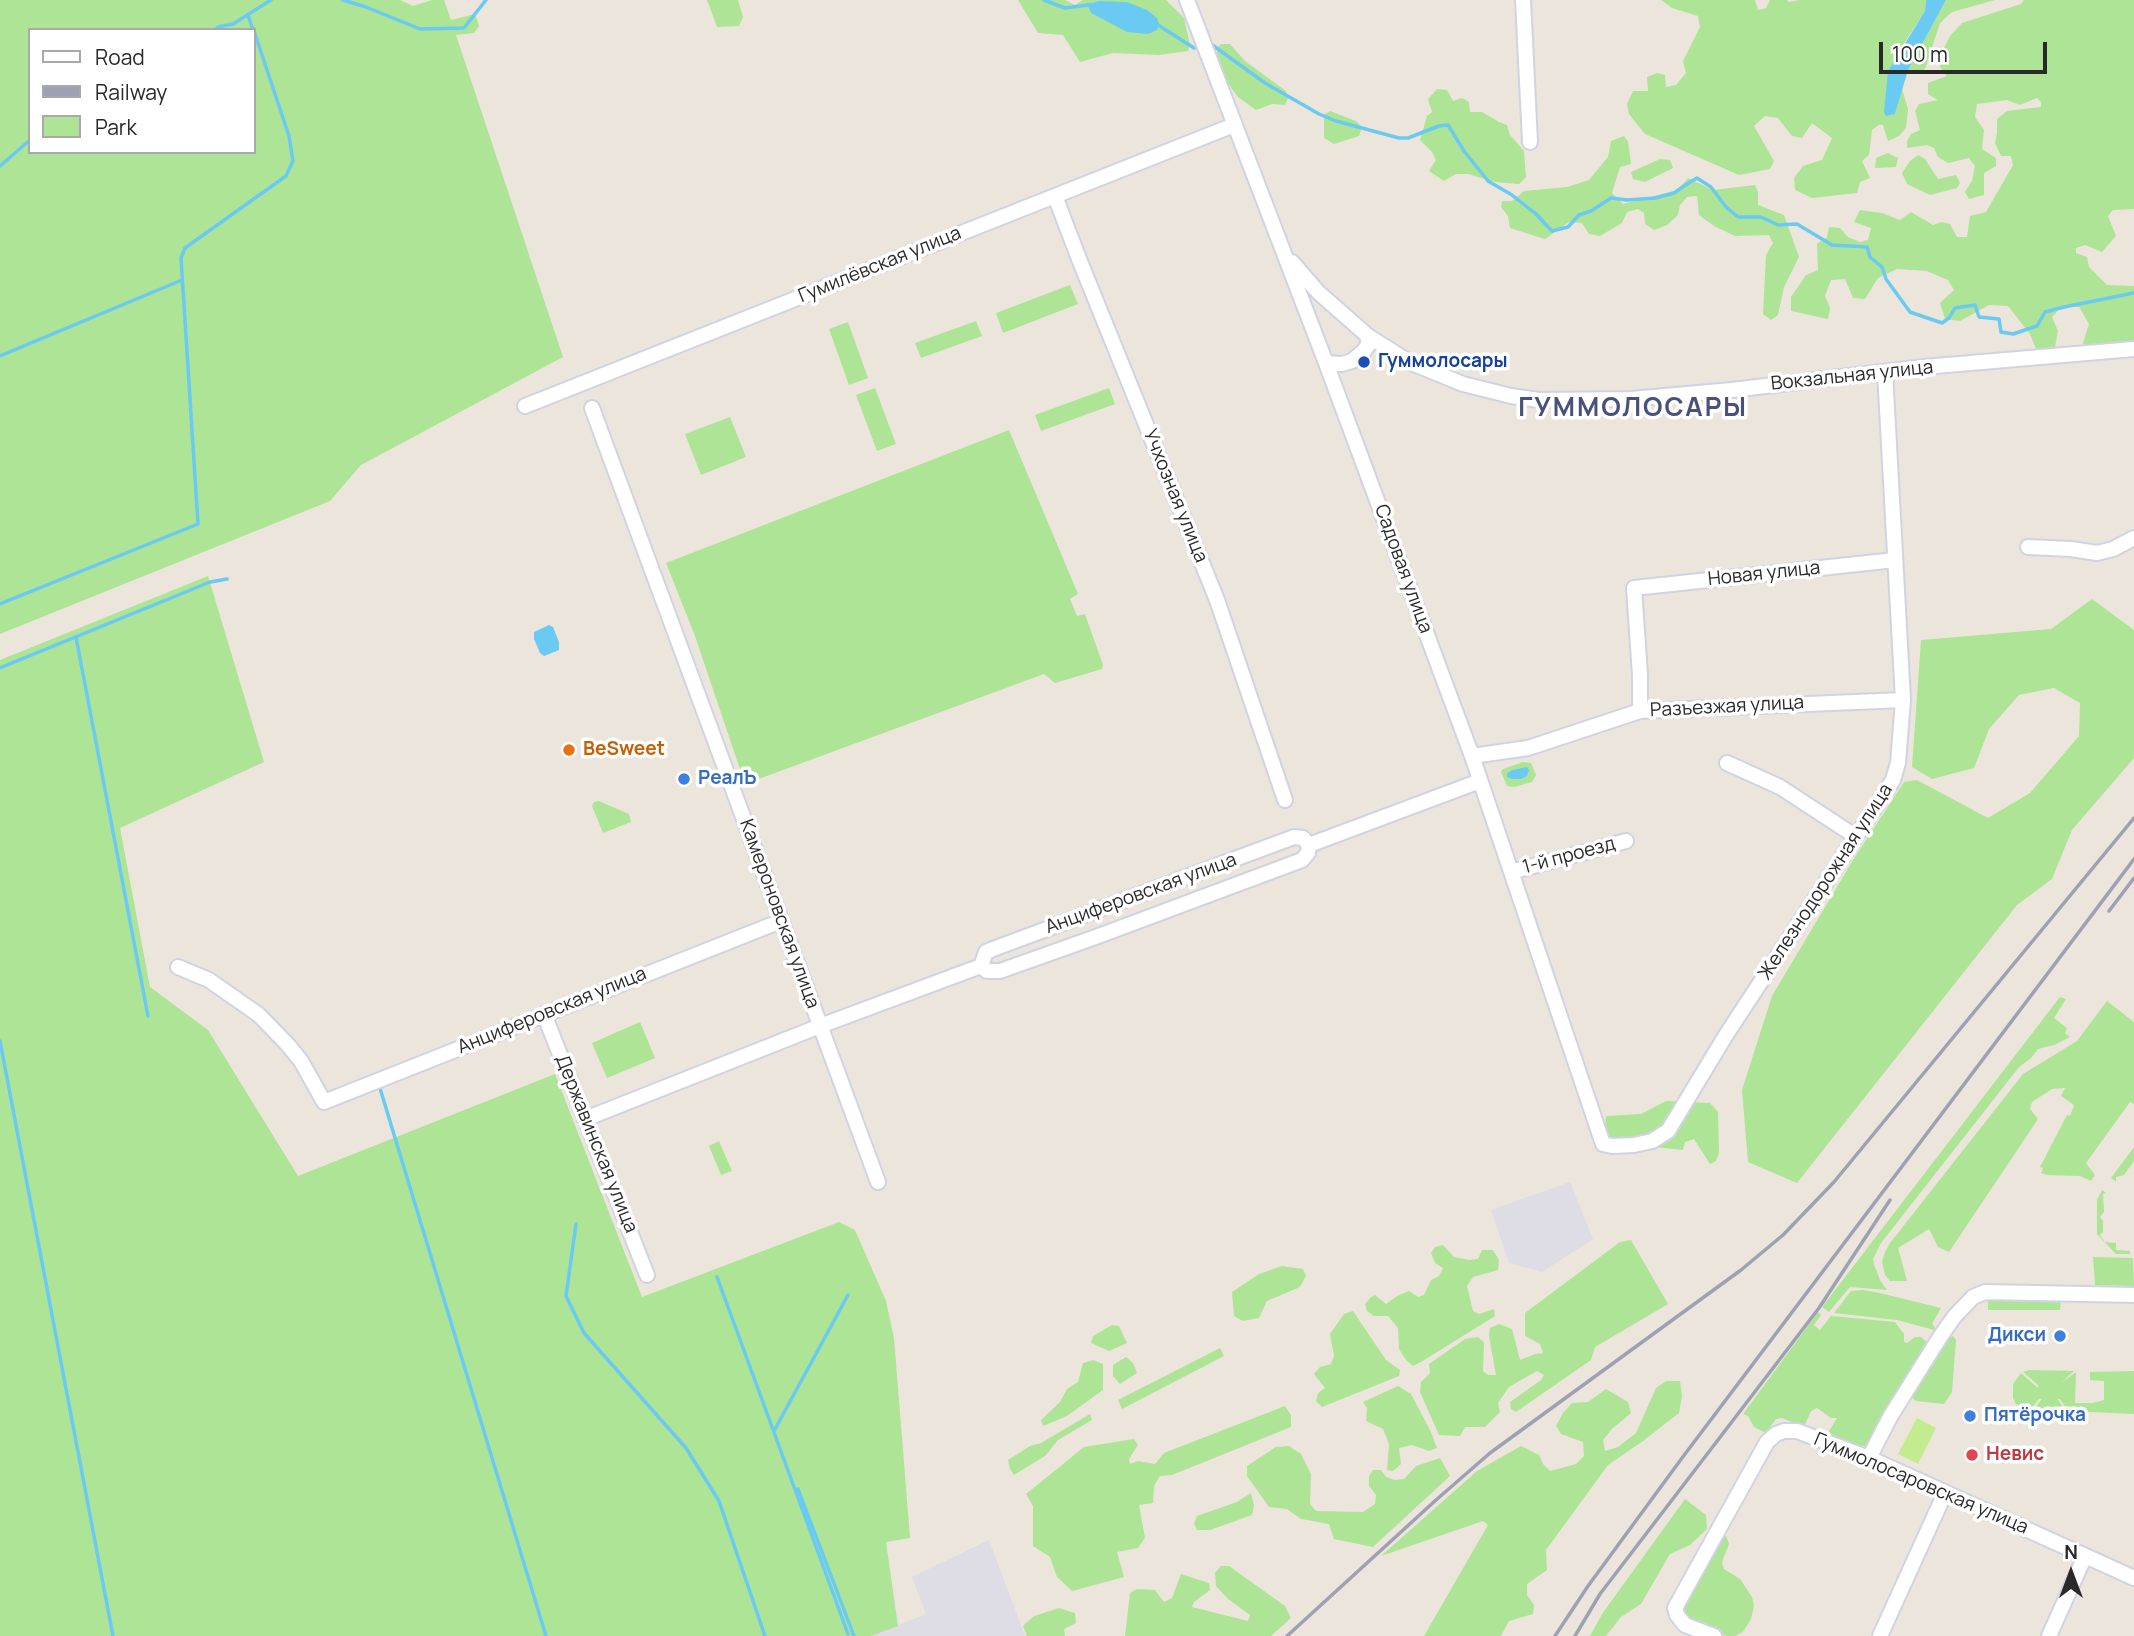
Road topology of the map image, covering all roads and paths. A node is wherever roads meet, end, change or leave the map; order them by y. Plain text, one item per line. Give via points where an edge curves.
1 (1188, 0) edge
2 (1523, 0) edge
3 (1234, 125) junction
4 (1530, 142) dead end
5 (1055, 196) junction
6 (1283, 250) junction
7 (1368, 336) junction
8 (2134, 349) edge
9 (1326, 362) junction
10 (1885, 372) junction
11 (525, 406) dead end
12 (592, 408) dead end
13 (2134, 538) edge
14 (2028, 547) dead end
15 (1895, 560) junction
16 (1903, 700) junction
17 (1640, 711) junction
18 (1472, 756) junction
19 (1727, 763) dead end
20 (1480, 781) junction
21 (1285, 800) dead end
22 (1855, 836) junction
23 (1626, 841) dead end
24 (1309, 845) junction
25 (1511, 872) junction
26 (1127, 900) junction
27 (781, 921) junction
28 (1135, 922) junction
29 (981, 966) junction
30 (178, 967) dead end
31 (544, 1014) junction
32 (820, 1026) junction
33 (585, 1118) junction
34 (1603, 1144) joint
35 (878, 1182) dead end
36 (647, 1275) dead end
37 (2134, 1294) edge
38 (1869, 1458) junction
39 (1945, 1493) junction
40 (2085, 1556) junction
41 (2134, 1578) edge
42 (1714, 1636) edge
43 (1880, 1636) edge
44 (2049, 1636) edge

1 - 3 street, Садовая улица
2 - 4 street
3 - 5 street, Гумилёвская улица
3 - 6 street, Садовая улица
5 - 11 street, Гумилёвская улица
5 - 21 street, Учхозная улица via 1217,600
6 - 7 street, Вокзальная улица via 1318,292
6 - 9 street, Садовая улица
7 - 9 street via 1368,345 1352,361
7 - 10 street, Вокзальная улица via 1409,362 1463,384 1539,400 1732,390
8 - 10 street, Вокзальная улица
9 - 18 street, Садовая улица
10 - 15 street, Железнодорожная улица
12 - 27 street, Камероновская улица
13 - 14 street via 2097,552
15 - 16 street, Железнодорожная улица
15 - 17 street, Новая улица via 1634,588
16 - 17 street, Разъезжая улица
16 - 22 street, Железнодорожная улица via 1894,780
17 - 18 street, Разъезжая улица via 1528,748
18 - 20 street, Садовая улица
19 - 22 street via 1780,787
20 - 24 street, Анциферовская улица
20 - 25 street, Садовая улица
22 - 34 street, Железнодорожная улица via 1668,1131 1634,1145
23 - 25 street, 1-й проезд
24 - 26 street, Анциферовская улица via 1294,837
24 - 28 street, Анциферовская улица via 1302,860
25 - 34 street, Садовая улица
26 - 28 street
26 - 29 street, Анциферовская улица via 993,948 986,952
27 - 31 street, Анциферовская улица
27 - 32 street, Камероновская улица
28 - 29 street, Анциферовская улица via 1000,971
29 - 32 street, Анциферовская улица
30 - 31 street, Анциферовская улица via 209,980 259,1015 301,1061 324,1102
31 - 33 street, Державинская улица
32 - 33 street, Анциферовская улица
32 - 35 street, Камероновская улица
33 - 36 street, Державинская улица
37 - 38 street via 1985,1292 1973,1297 1940,1337
38 - 39 street, Гуммолосаровская улица
38 - 42 street, Гуммолосаровская улица via 1797,1431 1783,1431 1767,1442 1675,1608 1685,1625
39 - 40 street, Гуммолосаровская улица
39 - 43 street
40 - 41 street, Гуммолосаровская улица
40 - 44 street

